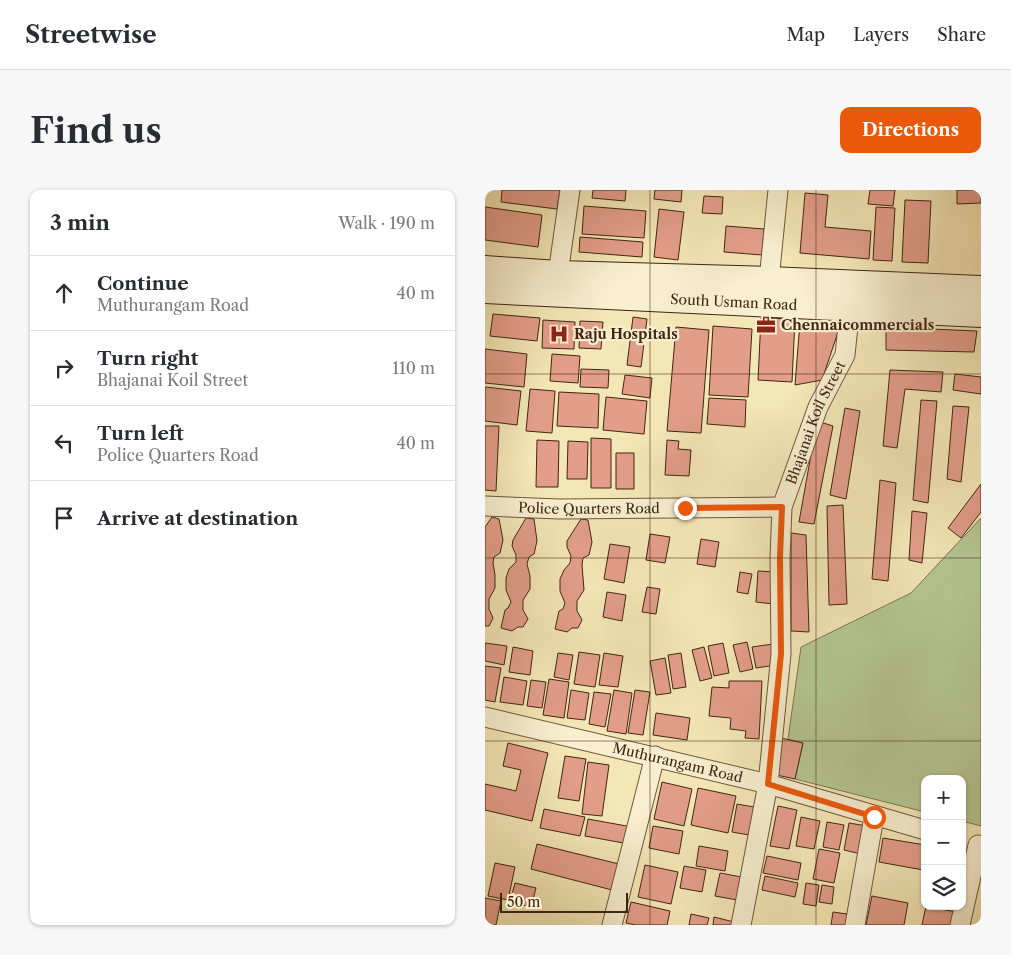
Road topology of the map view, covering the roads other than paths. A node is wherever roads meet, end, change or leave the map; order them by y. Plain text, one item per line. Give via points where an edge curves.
1 (570, 190) edge
2 (778, 190) edge
3 (485, 269) edge
4 (558, 274) junction
5 (769, 280) junction
6 (485, 282) edge
7 (981, 289) edge
8 (485, 290) edge
9 (981, 306) edge
10 (850, 307) junction
11 (981, 314) edge
12 (485, 506) edge
13 (782, 507) junction
14 (485, 717) edge
15 (655, 756) junction
16 (768, 784) junction
17 (874, 817) junction
18 (921, 829) edge
19 (974, 844) edge
20 (612, 925) edge
21 (741, 925) edge
22 (855, 925) edge
23 (959, 925) edge

1 - 4 street
2 - 5 street
3 - 4 main road, South Usman Road
4 - 5 main road, South Usman Road
5 - 7 main road, South Usman Road
6 - 9 main road
8 - 10 main road, South Usman Road
10 - 11 main road, South Usman Road
10 - 13 street, Bhajanai Koil Street via 845,355 818,407
12 - 13 street, Police Quarters Road via 559,509
13 - 16 street, Bhajanai Koil Street via 781,654
14 - 15 street, Muthurangam Road
15 - 16 street, Muthurangam Road
15 - 20 street
16 - 17 street, Muthurangam Road
16 - 21 street, Bhajanai Koil Street
17 - 18 street, Muthurangam Road
17 - 22 street
19 - 23 street

